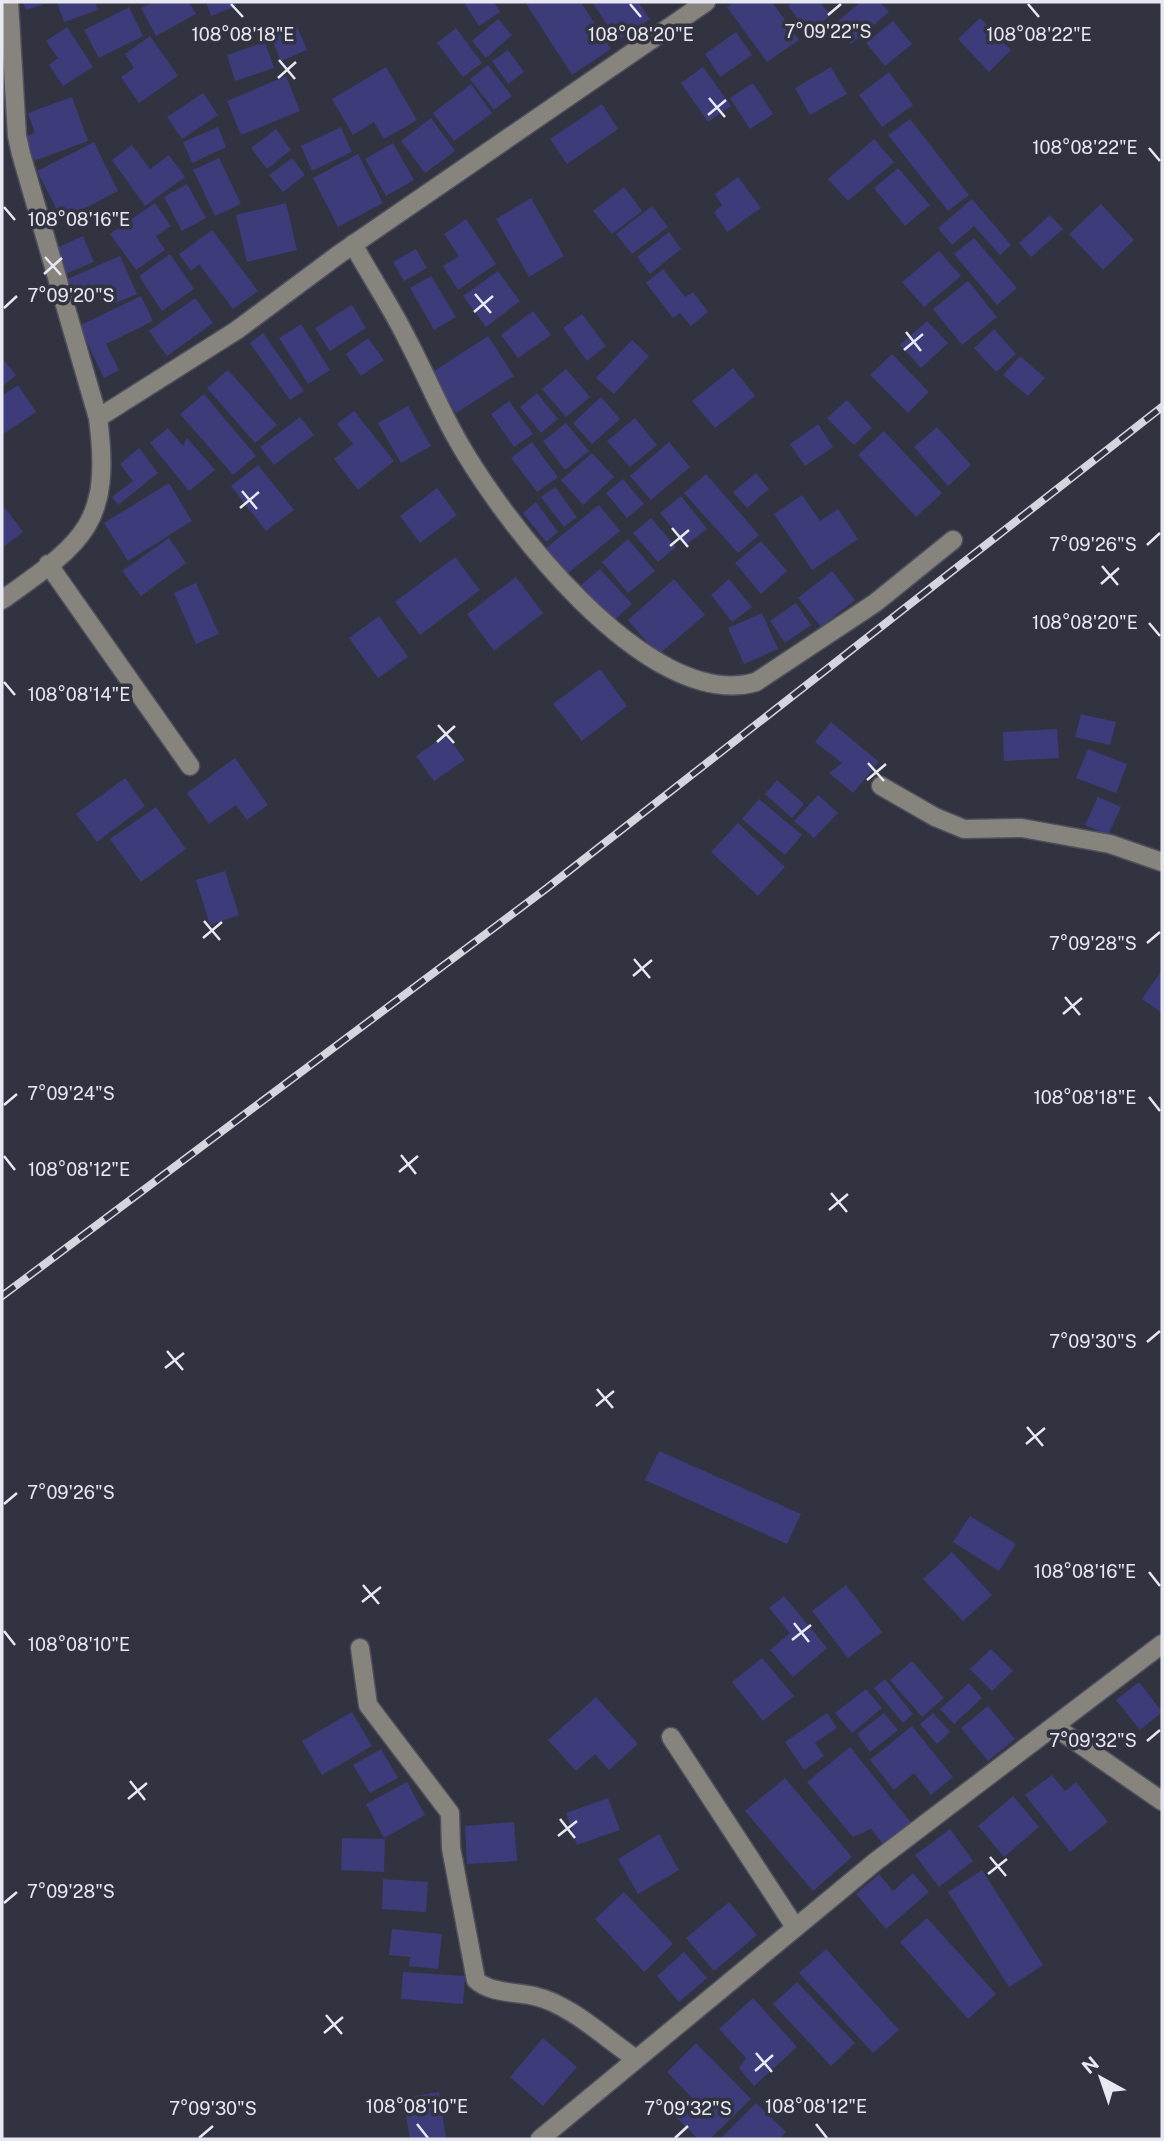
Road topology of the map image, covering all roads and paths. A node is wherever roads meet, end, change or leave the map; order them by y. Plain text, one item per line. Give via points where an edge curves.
1 (9, 2) edge
2 (706, 2) edge
3 (353, 244) junction
4 (97, 418) junction
5 (953, 540) dead end
6 (48, 565) junction
7 (2, 600) edge
8 (190, 766) dead end
9 (881, 786) dead end
10 (1162, 862) edge
11 (1162, 1644) edge
12 (360, 1648) dead end
13 (1055, 1727) junction
14 (671, 1737) dead end
15 (1162, 1801) edge
16 (795, 1927) junction
17 (636, 2059) junction
18 (540, 2139) edge

1 - 4 street via 20,154
2 - 3 street
3 - 4 street via 237,330
3 - 5 street via 407,339 453,434 520,531 593,615 675,673 714,686 738,688 756,682 875,603
4 - 6 street via 102,453 95,514 78,541
6 - 7 street
6 - 8 street
9 - 10 street via 964,828 1022,828 1110,844
11 - 13 street
12 - 17 street via 368,1705 450,1813 451,1848 476,1980 486,1987 536,1996 557,2005
13 - 15 street
13 - 16 street
14 - 16 street
16 - 17 street
17 - 18 street

